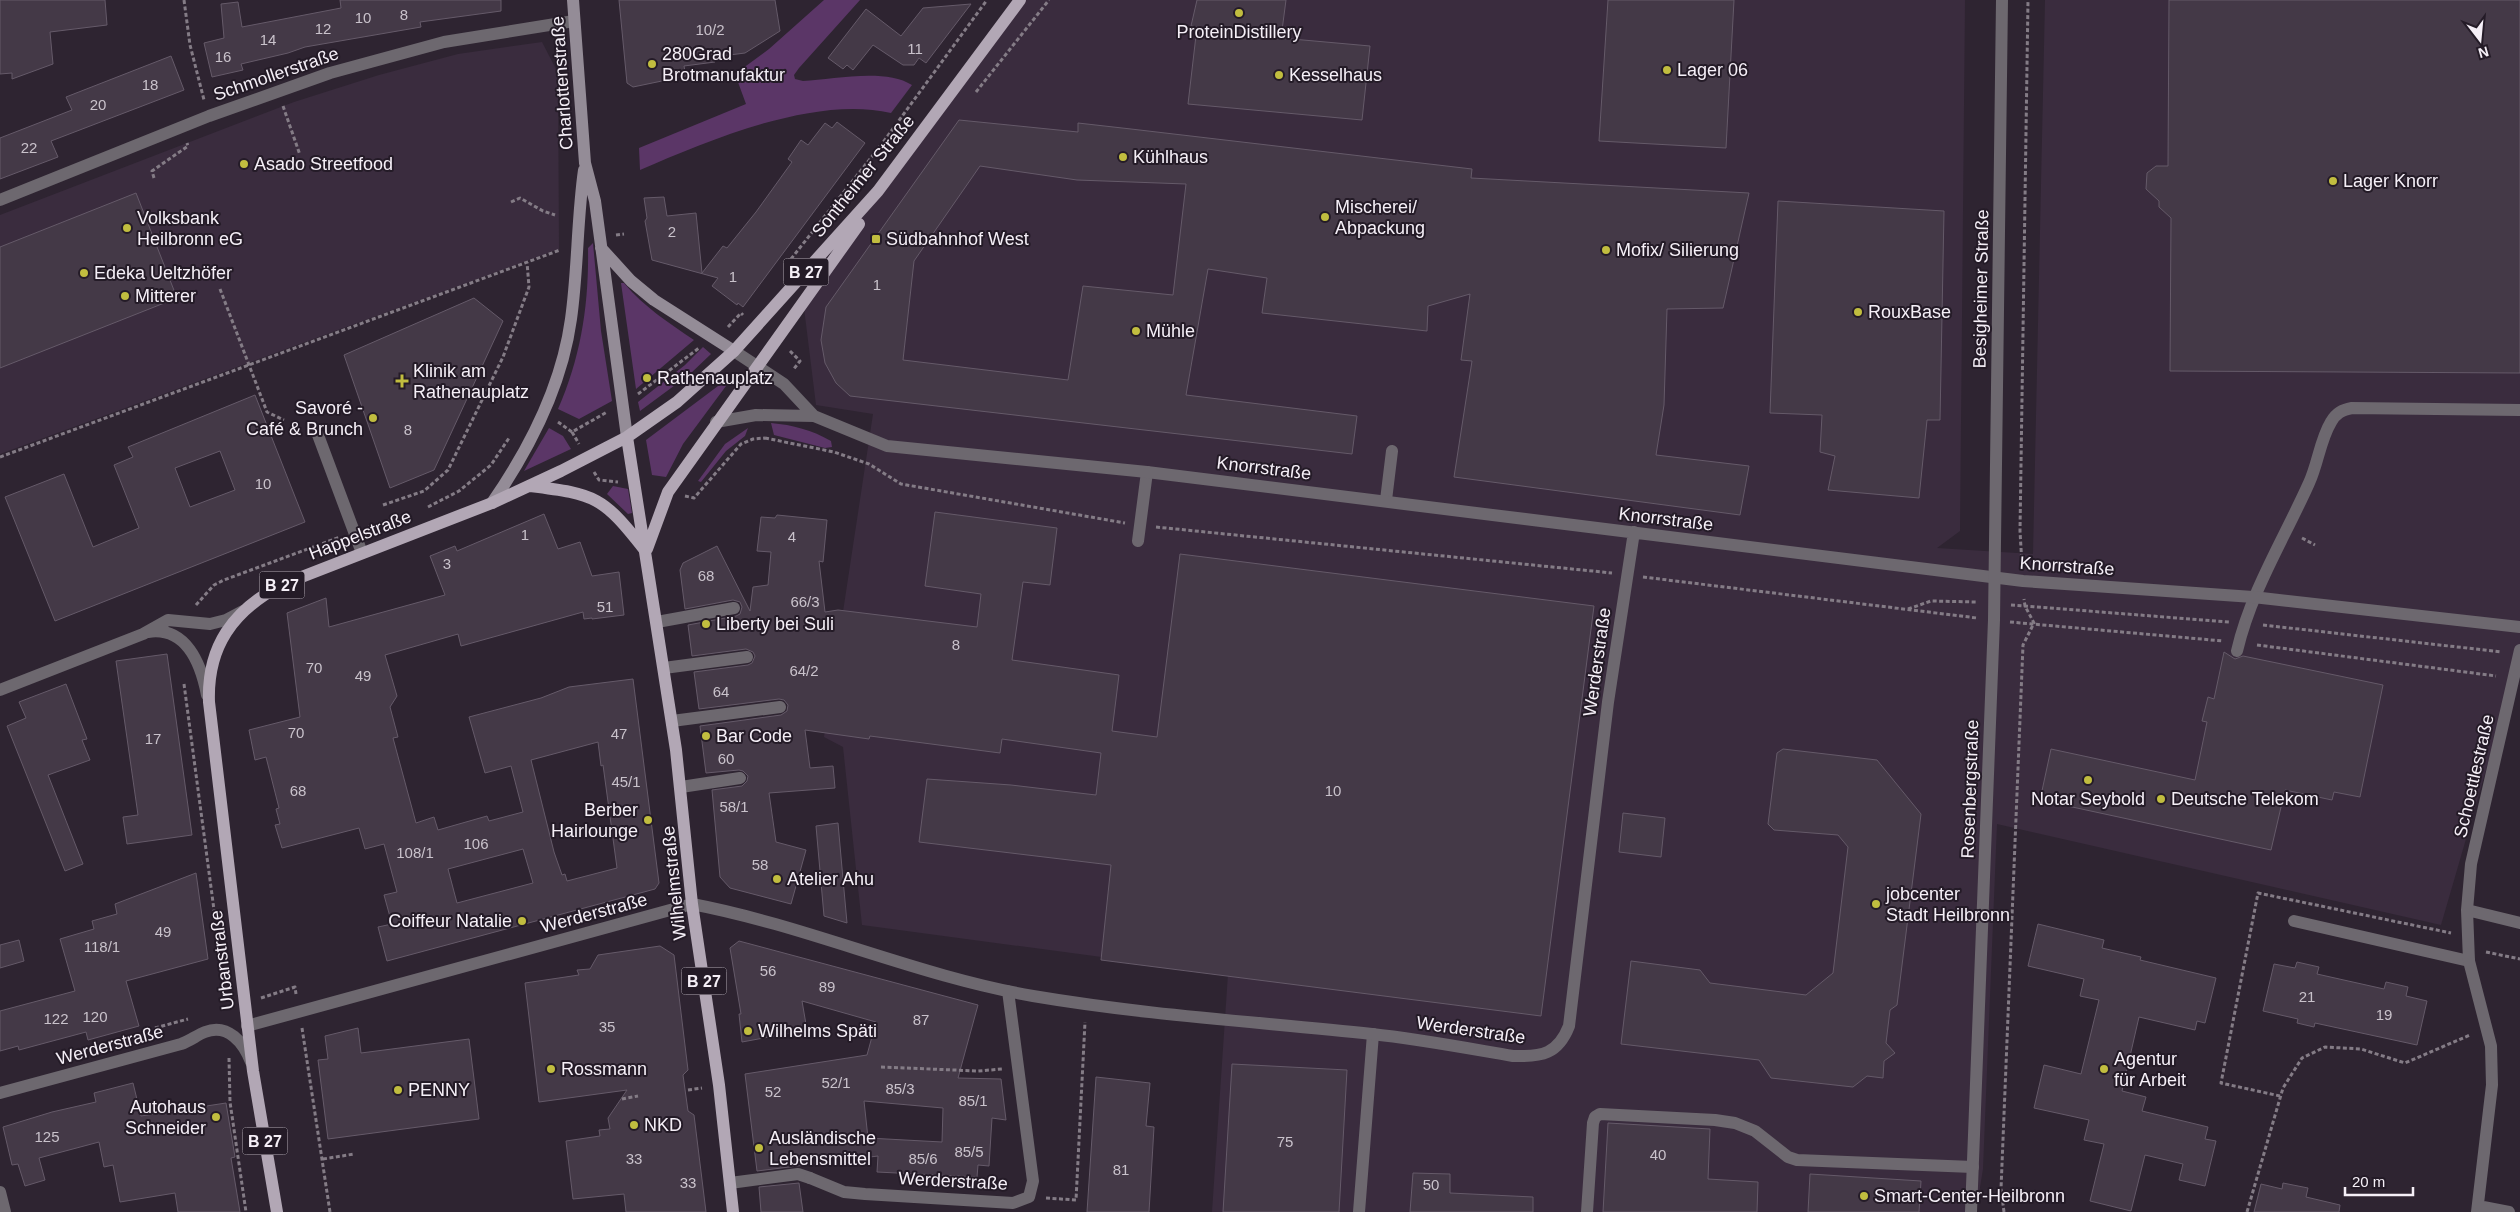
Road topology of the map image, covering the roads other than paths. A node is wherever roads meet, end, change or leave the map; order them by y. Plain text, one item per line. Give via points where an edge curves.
1 (573, 0) edge
2 (1020, 0) edge
3 (2002, 0) edge
4 (574, 21) junction
5 (585, 163) junction
6 (878, 192) junction
7 (0, 200) edge
8 (601, 248) junction
9 (734, 351) junction
10 (757, 367) junction
11 (2520, 410) edge
12 (814, 416) junction
13 (716, 422) junction
14 (318, 436) dead end
15 (627, 437) junction
16 (1392, 450) dead end
17 (1146, 472) junction
18 (529, 486) junction
19 (1386, 500) junction
20 (492, 503) junction
21 (1634, 532) junction
22 (1138, 541) dead end
23 (646, 551) junction
24 (362, 552) junction
25 (1995, 577) junction
26 (2253, 597) junction
27 (734, 608) dead end
28 (247, 609) junction
29 (657, 622) junction
30 (2520, 627) edge
31 (143, 634) junction
32 (2238, 647) road end
33 (2520, 652) edge
34 (746, 657) dead end
35 (664, 668) junction
36 (0, 690) edge
37 (209, 702) junction
38 (780, 707) dead end
39 (672, 721) junction
40 (740, 778) dead end
41 (681, 787) junction
42 (692, 904) junction
43 (2467, 910) junction
44 (2294, 921) dead end
45 (2520, 922) edge
46 (2469, 961) junction
47 (1008, 991) junction
48 (247, 1026) junction
49 (1373, 1034) junction
50 (252, 1065) junction
51 (0, 1093) edge
52 (1973, 1167) junction
53 (730, 1183) junction
54 (0, 1192) edge
55 (2478, 1209) edge
56 (6, 1212) edge
57 (277, 1212) edge
58 (733, 1212) edge
59 (1359, 1212) edge
60 (1587, 1212) edge
61 (1971, 1212) edge
62 (2509, 1212) edge

1 - 4 main road, Charlottenstraße
2 - 6 main road, Sontheimer Straße / B 27
3 - 25 street, Besigheimer Straße
4 - 5 main road, Charlottenstraße
4 - 7 street, Schmollerstraße via 444,42 330,73 209,116
5 - 8 main road, Charlottenstraße via 595,201
5 - 20 main road, Charlottenstraße via 571,319 563,356 543,413
6 - 9 main road, Sontheimer Straße / B 27
6 - 10 main road, Wilhelmstraße / B 27
8 - 9 main road via 631,281 654,300
8 - 15 main road, Charlottenstraße
9 - 10 street, Knorrstraße
9 - 15 main road, Sontheimer Straße / B 27 via 677,402
10 - 12 street, Knorrstraße via 784,384
10 - 13 main road, Wilhelmstraße / B 27
11 - 26 street via 2352,408 2336,414 2314,473
12 - 13 street, Knorrstraße via 756,415
12 - 17 street, Knorrstraße via 887,446
13 - 23 main road, Wilhelmstraße / B 27 via 668,492
14 - 24 street
15 - 18 main road, Sontheimer Straße / B 27
15 - 23 main road, Wilhelmstraße
16 - 19 street
17 - 19 street, Knorrstraße
17 - 22 street
18 - 20 main road, Sontheimer Straße / B 27
18 - 23 main road via 593,497 621,520
19 - 21 street, Knorrstraße
20 - 24 main road, Happelstraße / B 27
21 - 25 street, Knorrstraße
21 - 49 street, Werderstraße via 1608,702 1570,1018 1563,1041 1551,1051 1529,1057
23 - 29 main road, Wilhelmstraße
24 - 28 main road, Happelstraße / B 27 via 281,585
25 - 26 street, Knorrstraße
25 - 52 street, Rosenbergstraße
26 - 30 street, Knorrstraße
26 - 32 street
27 - 29 street
28 - 31 street, Happelstraße via 218,623 168,620
28 - 37 main road, Happelstraße / B 27 via 227,630 214,655
29 - 35 main road, Wilhelmstraße
31 - 36 street, Happelstraße
31 - 37 street, Happelstraße via 166,632 184,642 200,666
33 - 43 street, Schoettlestraße via 2471,864
34 - 35 street
35 - 39 main road, Wilhelmstraße
37 - 48 main road, Urbanstraße / B 27
38 - 39 street
39 - 41 main road, Wilhelmstraße / B 27
40 - 41 street
41 - 42 main road, Wilhelmstraße / B 27
42 - 47 street, Werderstraße via 751,917
42 - 48 street, Werderstraße
42 - 53 main road, Wilhelmstraße / B 27
43 - 45 street
43 - 46 street, Schoettlestraße
44 - 46 street
46 - 55 street, Schoettlestraße via 2490,1046 2492,1085
47 - 49 street, Werderstraße via 1086,1004 1264,1025
47 - 53 street, Werderstraße via 1033,1181 1029,1197 1013,1203 844,1192 798,1174
48 - 50 main road, Urbanstraße / B 27
49 - 59 street
50 - 51 street, Werderstraße via 242,1045 228,1032 218,1029 187,1042
50 - 57 main road, Urbanstraße / B 27
52 - 60 street via 1797,1160 1788,1158 1756,1131 1735,1123 1600,1114 1592,1123
52 - 61 street, Rosenbergstraße
53 - 58 main road, Wilhelmstraße / B 27
54 - 56 street
55 - 62 street, Schoettlestraße

